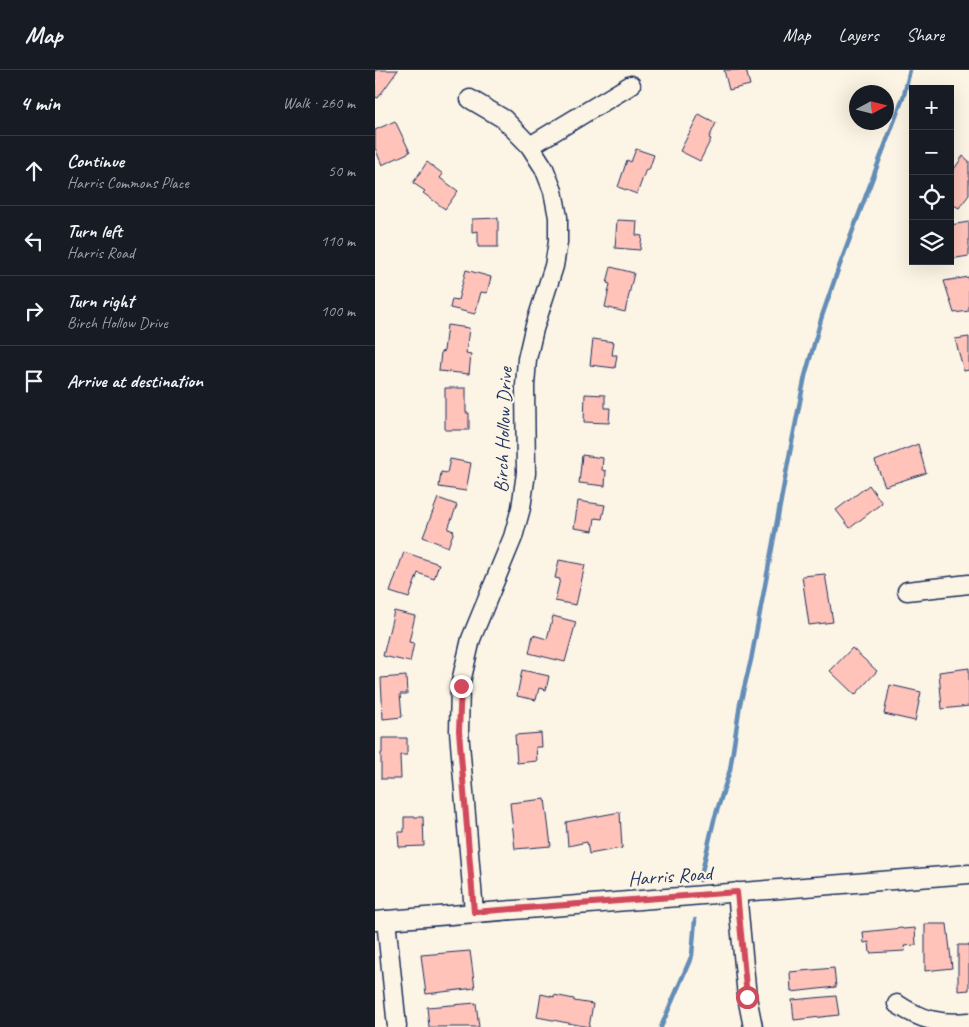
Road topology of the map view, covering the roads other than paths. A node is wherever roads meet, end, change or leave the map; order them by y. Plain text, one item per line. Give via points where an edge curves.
1 (631, 85) dead end
2 (470, 99) dead end
3 (530, 146) junction
4 (969, 584) edge
5 (907, 591) dead end
6 (969, 874) edge
7 (737, 892) junction
8 (474, 912) junction
9 (380, 920) edge
10 (897, 1004) dead end
11 (969, 1022) edge
12 (397, 1027) edge
13 (753, 1027) edge

1 - 3 street
2 - 3 street, Birch Hollow Drive via 504,119
3 - 8 street, Birch Hollow Drive via 553,191 558,242 527,359 525,473 521,508 513,537 471,639 461,686 459,731
4 - 5 street
6 - 7 street, Harris Road
7 - 8 street, Harris Road
7 - 13 street
8 - 9 street, Harris Road
9 - 12 street
10 - 11 street via 924,1019 951,1024

